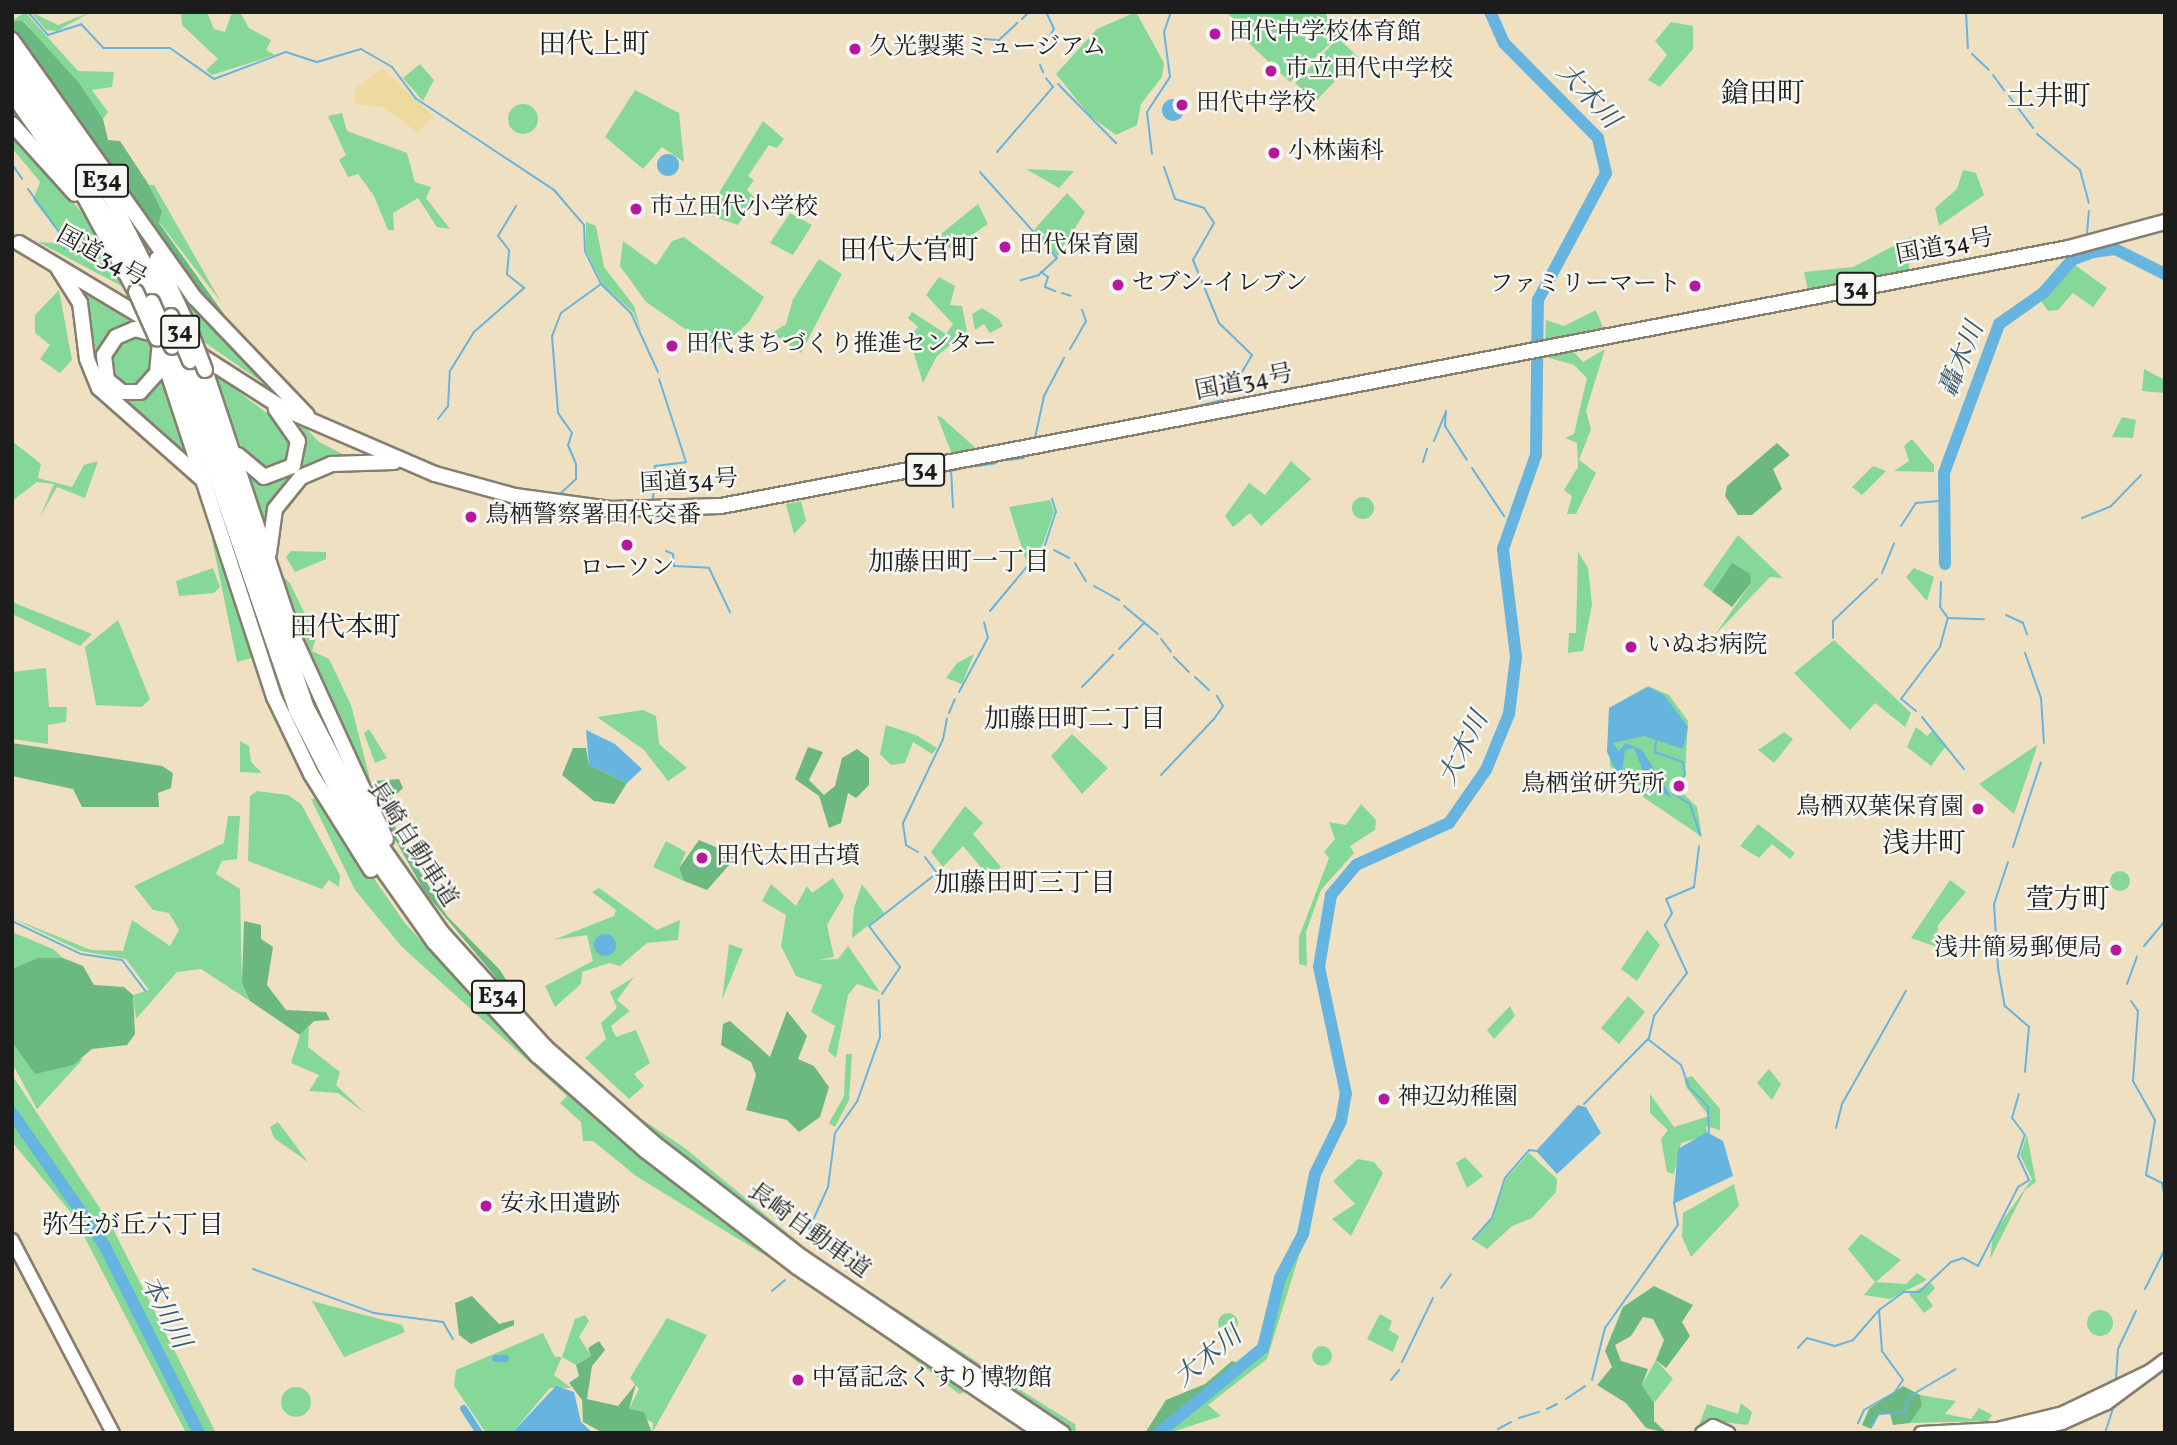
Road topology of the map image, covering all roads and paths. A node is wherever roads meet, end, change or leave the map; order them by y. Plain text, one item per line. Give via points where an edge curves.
1 (12, 41) edge
2 (18, 57) edge
3 (12, 77) edge
4 (12, 94) edge
5 (12, 124) edge
6 (133, 211) junction
7 (2165, 222) edge
8 (15, 242) edge
9 (115, 248) junction
10 (41, 254) junction
11 (156, 339) junction
12 (207, 366) junction
13 (243, 385) junction
14 (311, 418) junction
15 (225, 429) junction
16 (335, 432) junction
17 (406, 464) junction
18 (213, 500) junction
19 (277, 589) junction
20 (491, 1008) junction
21 (522, 1023) junction
22 (12, 1240) edge
23 (2165, 1360) edge
24 (2150, 1371) junction
25 (113, 1433) edge
26 (1042, 1433) edge
27 (1062, 1433) edge
28 (1702, 1433) edge
29 (1728, 1433) edge
30 (1921, 1433) edge
31 (2017, 1433) edge

1 - 2 highway
2 - 6 highway
2 - 21 highway, 長崎自動車道 / E34, bridge via 107,190 171,316 190,361 287,658 330,756 425,911
3 - 20 highway, 長崎自動車道 / E34, bridge via 83,174 152,302 172,347 269,641 320,763 397,893
4 - 9 highway
5 - 9 highway
6 - 12 highway, bridge
6 - 14 highway via 220,328
7 - 17 highway, 国道34号 / 34 via 2069,248 745,504 600,508 515,496
8 - 10 highway, 国道34号 / 34
8 - 14 highway, 国道34号 / 34 via 110,285
9 - 11 highway, bridge
10 - 12 highway, 国道34号 / 34
10 - 18 highway via 76,294 87,359 105,397 185,458
11 - 12 highway via 160,365 150,385 128,394 111,385 104,355 128,331 150,330
11 - 18 highway
12 - 13 highway, 国道34号 / 34
12 - 15 highway
13 - 15 highway via 288,421 298,441 297,461 283,474 257,474 239,458
13 - 16 highway, 国道34号 / 34
14 - 16 highway, 国道34号 / 34
15 - 19 highway
16 - 17 highway, 国道34号 / 34
17 - 19 highway via 332,464 293,484 270,526
18 - 20 highway via 274,697 311,774 374,874
19 - 21 highway via 379,825 444,927
20 - 26 highway, 長崎自動車道 / E34 via 581,1096 722,1210
21 - 27 highway, 長崎自動車道 / E34 via 621,1116 729,1202
22 - 25 main road
23 - 24 main road
24 - 30 main road via 2063,1413 1997,1429
24 - 31 main road via 2107,1403 2062,1423
28 - 29 main road via 1713,1426

